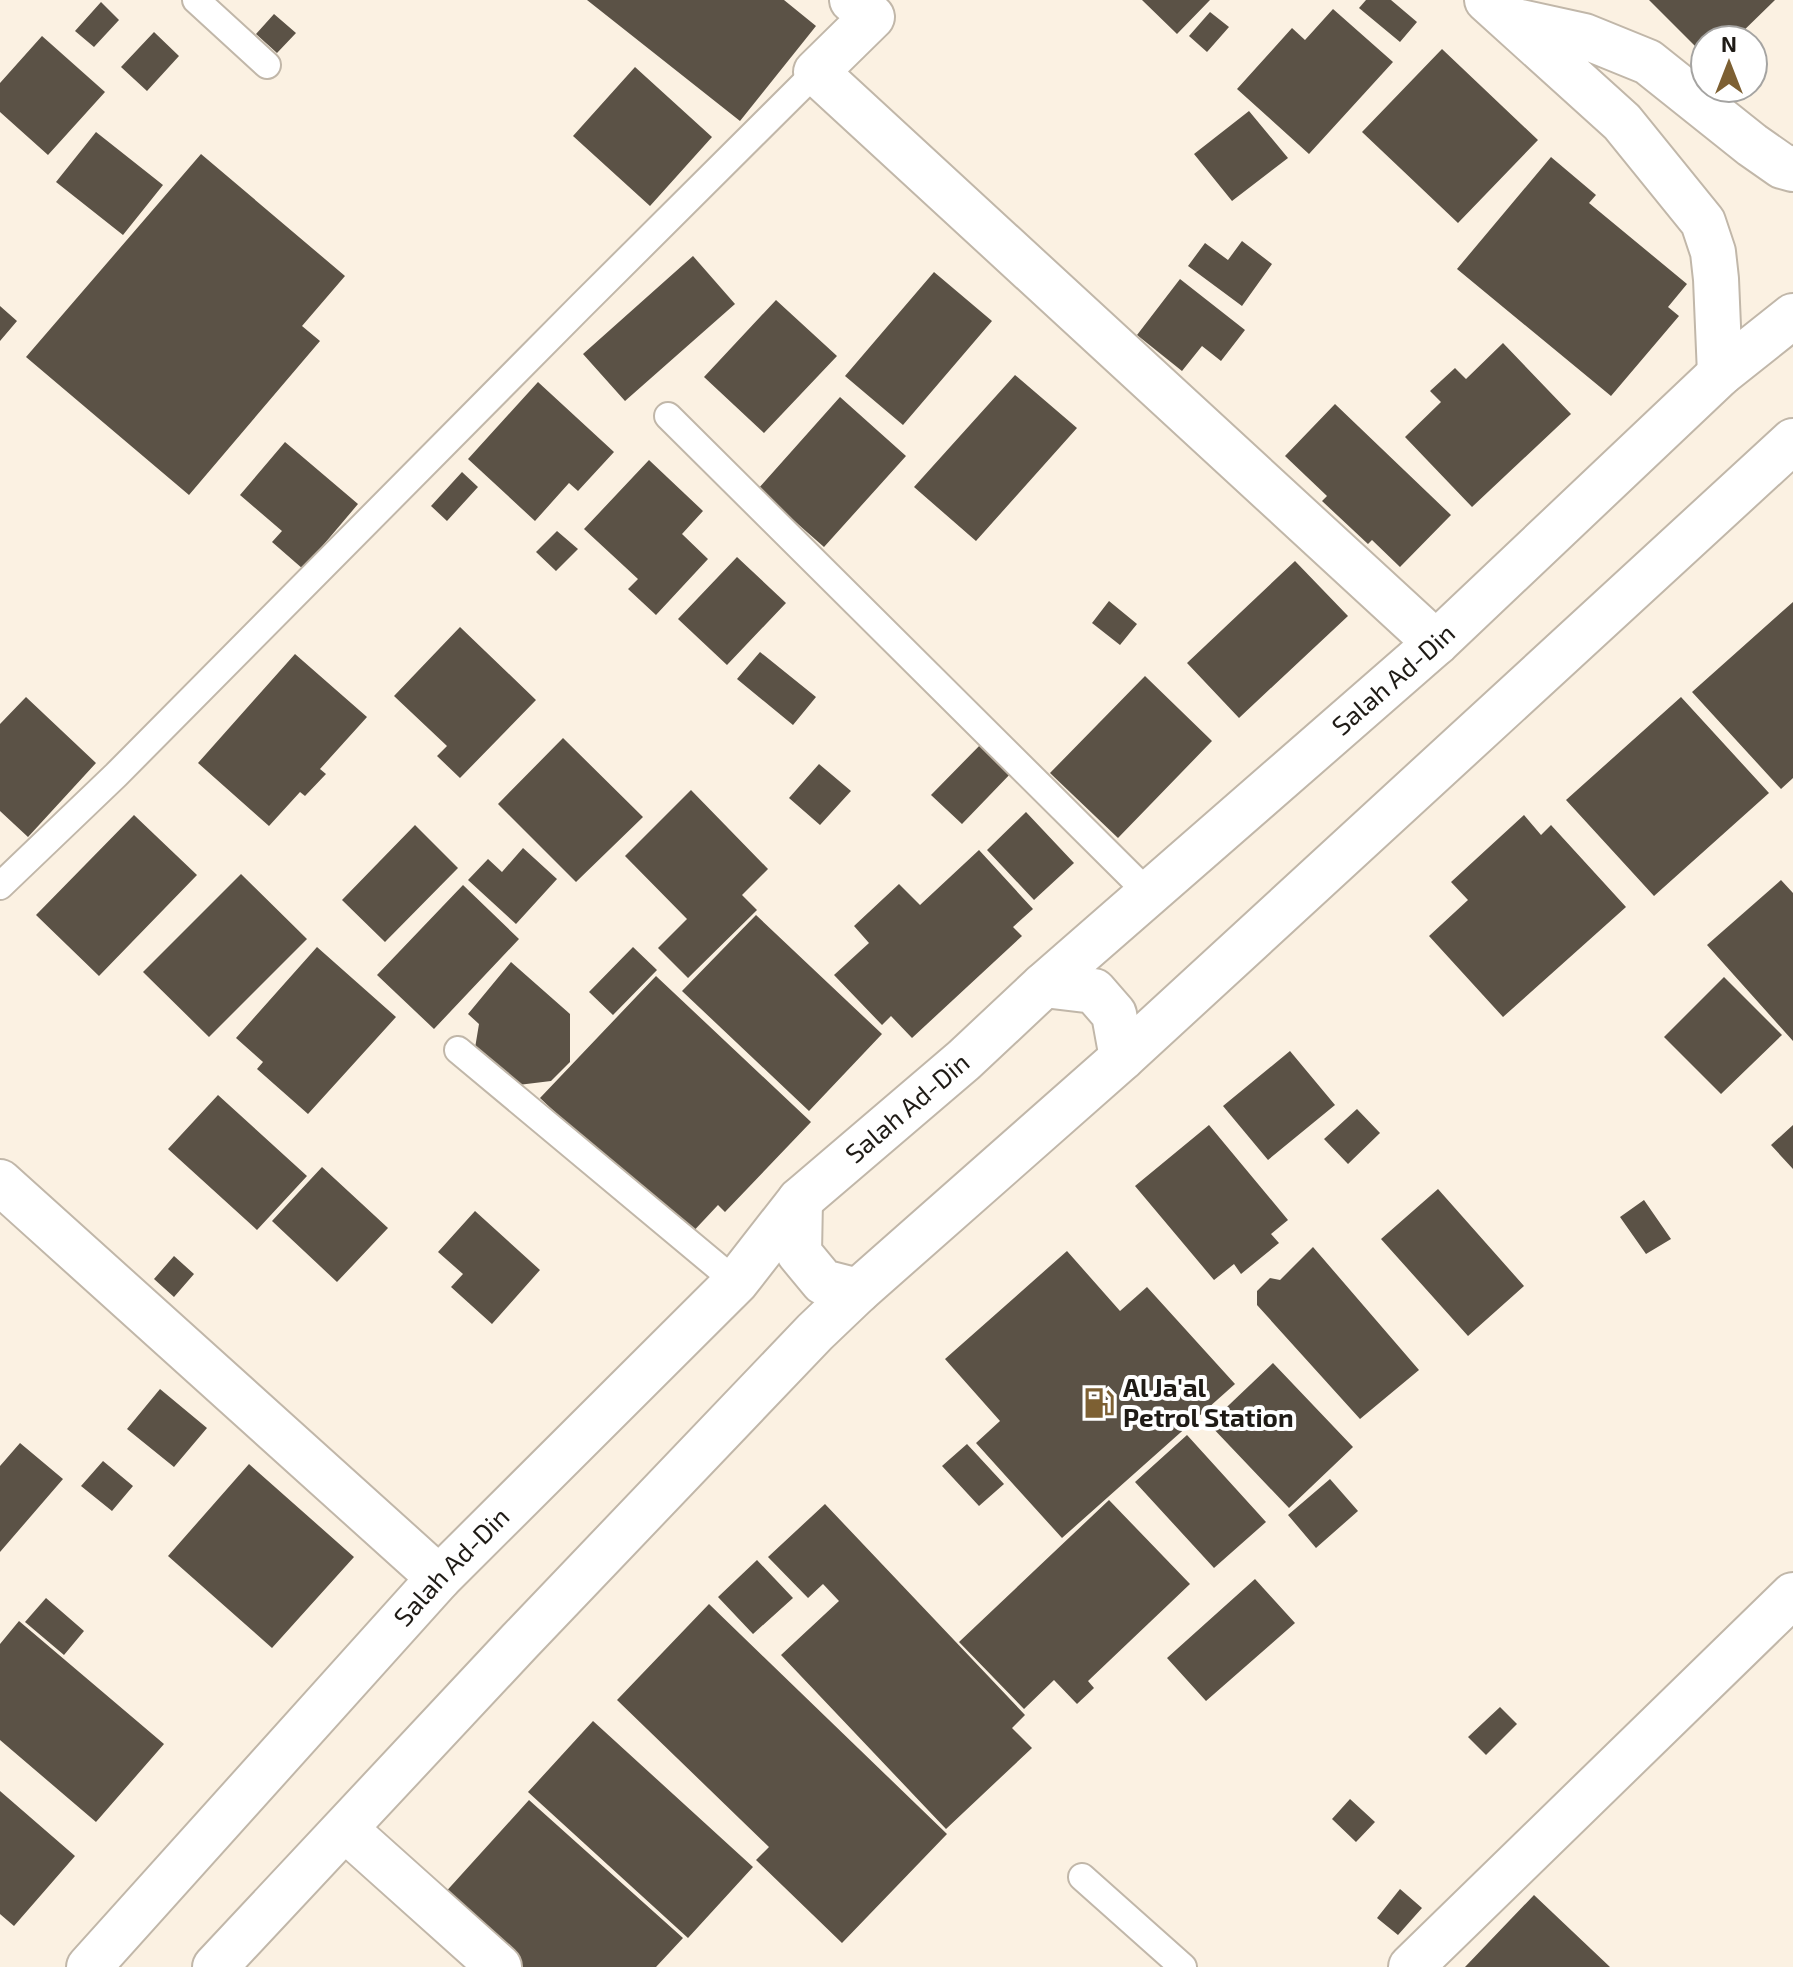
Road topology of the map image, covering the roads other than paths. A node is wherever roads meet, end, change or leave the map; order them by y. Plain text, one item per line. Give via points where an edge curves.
1 (196, 0) edge
2 (852, 0) edge
3 (1498, 10) edge
4 (267, 65) dead end
5 (816, 72) junction
6 (1793, 169) edge
7 (1793, 316) edge
8 (1720, 374) junction
9 (668, 416) dead end
10 (1793, 441) edge
11 (1436, 643) junction
12 (0, 886) edge
13 (1150, 895) junction
14 (1044, 985) junction
15 (458, 1050) dead end
16 (1122, 1058) junction
17 (0, 1182) edge
18 (800, 1200) junction
19 (736, 1282) junction
20 (858, 1291) junction
21 (439, 1578) junction
22 (1793, 1595) edge
23 (345, 1829) junction
24 (1082, 1877) dead end
25 (89, 1967) edge
26 (215, 1967) edge
27 (499, 1967) edge
28 (1183, 1967) edge
29 (1411, 1967) edge

1 - 4 lane
2 - 5 main road via 872,17
3 - 6 main road via 1648,62 1752,145
3 - 8 main road via 1622,122 1703,222 1713,252
5 - 11 main road
5 - 12 lane
7 - 8 main road, Salah Ad-Din
8 - 11 main road, Salah Ad-Din
9 - 13 lane
10 - 16 main road
11 - 13 main road, Salah Ad-Din
13 - 14 main road, Salah Ad-Din
14 - 16 main road via 1094,991 1114,1014
14 - 18 main road, Salah Ad-Din
15 - 19 lane
16 - 20 main road
17 - 21 main road
18 - 19 main road, Salah Ad-Din
18 - 20 main road via 799,1253 823,1282
19 - 21 main road, Salah Ad-Din
20 - 23 main road
21 - 25 main road, Salah Ad-Din
22 - 29 main road
23 - 26 main road
23 - 27 main road
24 - 28 lane

